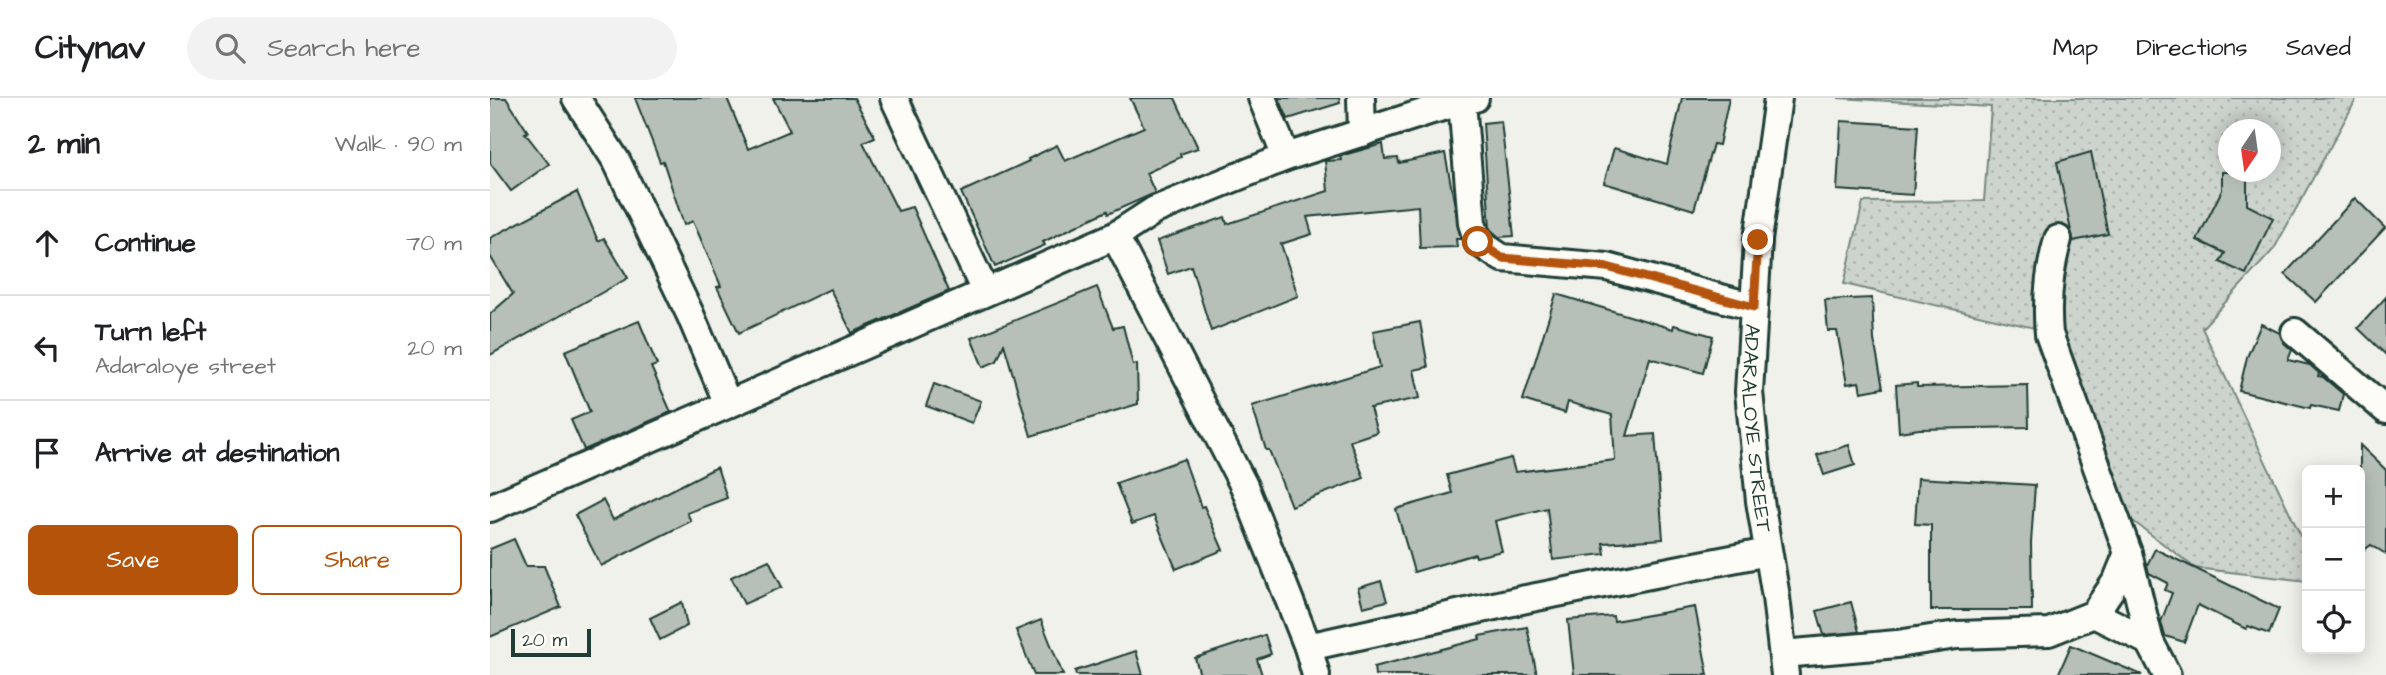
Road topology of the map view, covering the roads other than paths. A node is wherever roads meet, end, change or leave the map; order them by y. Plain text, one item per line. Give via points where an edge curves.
1 (576, 98) edge
2 (894, 98) edge
3 (1262, 98) edge
4 (1361, 98) edge
5 (1778, 98) edge
6 (1469, 100) edge
7 (1362, 133) junction
8 (1286, 157) junction
9 (1115, 236) junction
10 (2058, 239) dead end
11 (985, 292) junction
12 (1754, 307) junction
13 (2295, 332) dead end
14 (728, 404) junction
15 (2386, 411) edge
16 (490, 508) edge
17 (1768, 552) junction
18 (2128, 553) junction
19 (2094, 614) junction
20 (2150, 642) junction
21 (1308, 647) junction
22 (1784, 664) edge
23 (1316, 675) edge
24 (2167, 675) edge

1 - 14 street via 617,162
2 - 11 street
3 - 8 street
4 - 7 street
5 - 12 street, ADARALOYE STREET via 1758,240
6 - 7 street
6 - 12 street via 1466,169 1478,242 1502,258 1607,267
7 - 8 street
8 - 9 street via 1155,210
9 - 11 street
9 - 21 street via 1244,485
10 - 18 street via 2049,268 2049,334
11 - 14 street
12 - 17 street, ADARALOYE STREET via 1749,392
13 - 15 street
14 - 16 street
17 - 21 street
17 - 22 street, ADARALOYE STREET
18 - 19 street via 2118,580
18 - 20 street
19 - 20 street
19 - 22 street via 2049,632 1957,635
20 - 24 street
21 - 23 street

